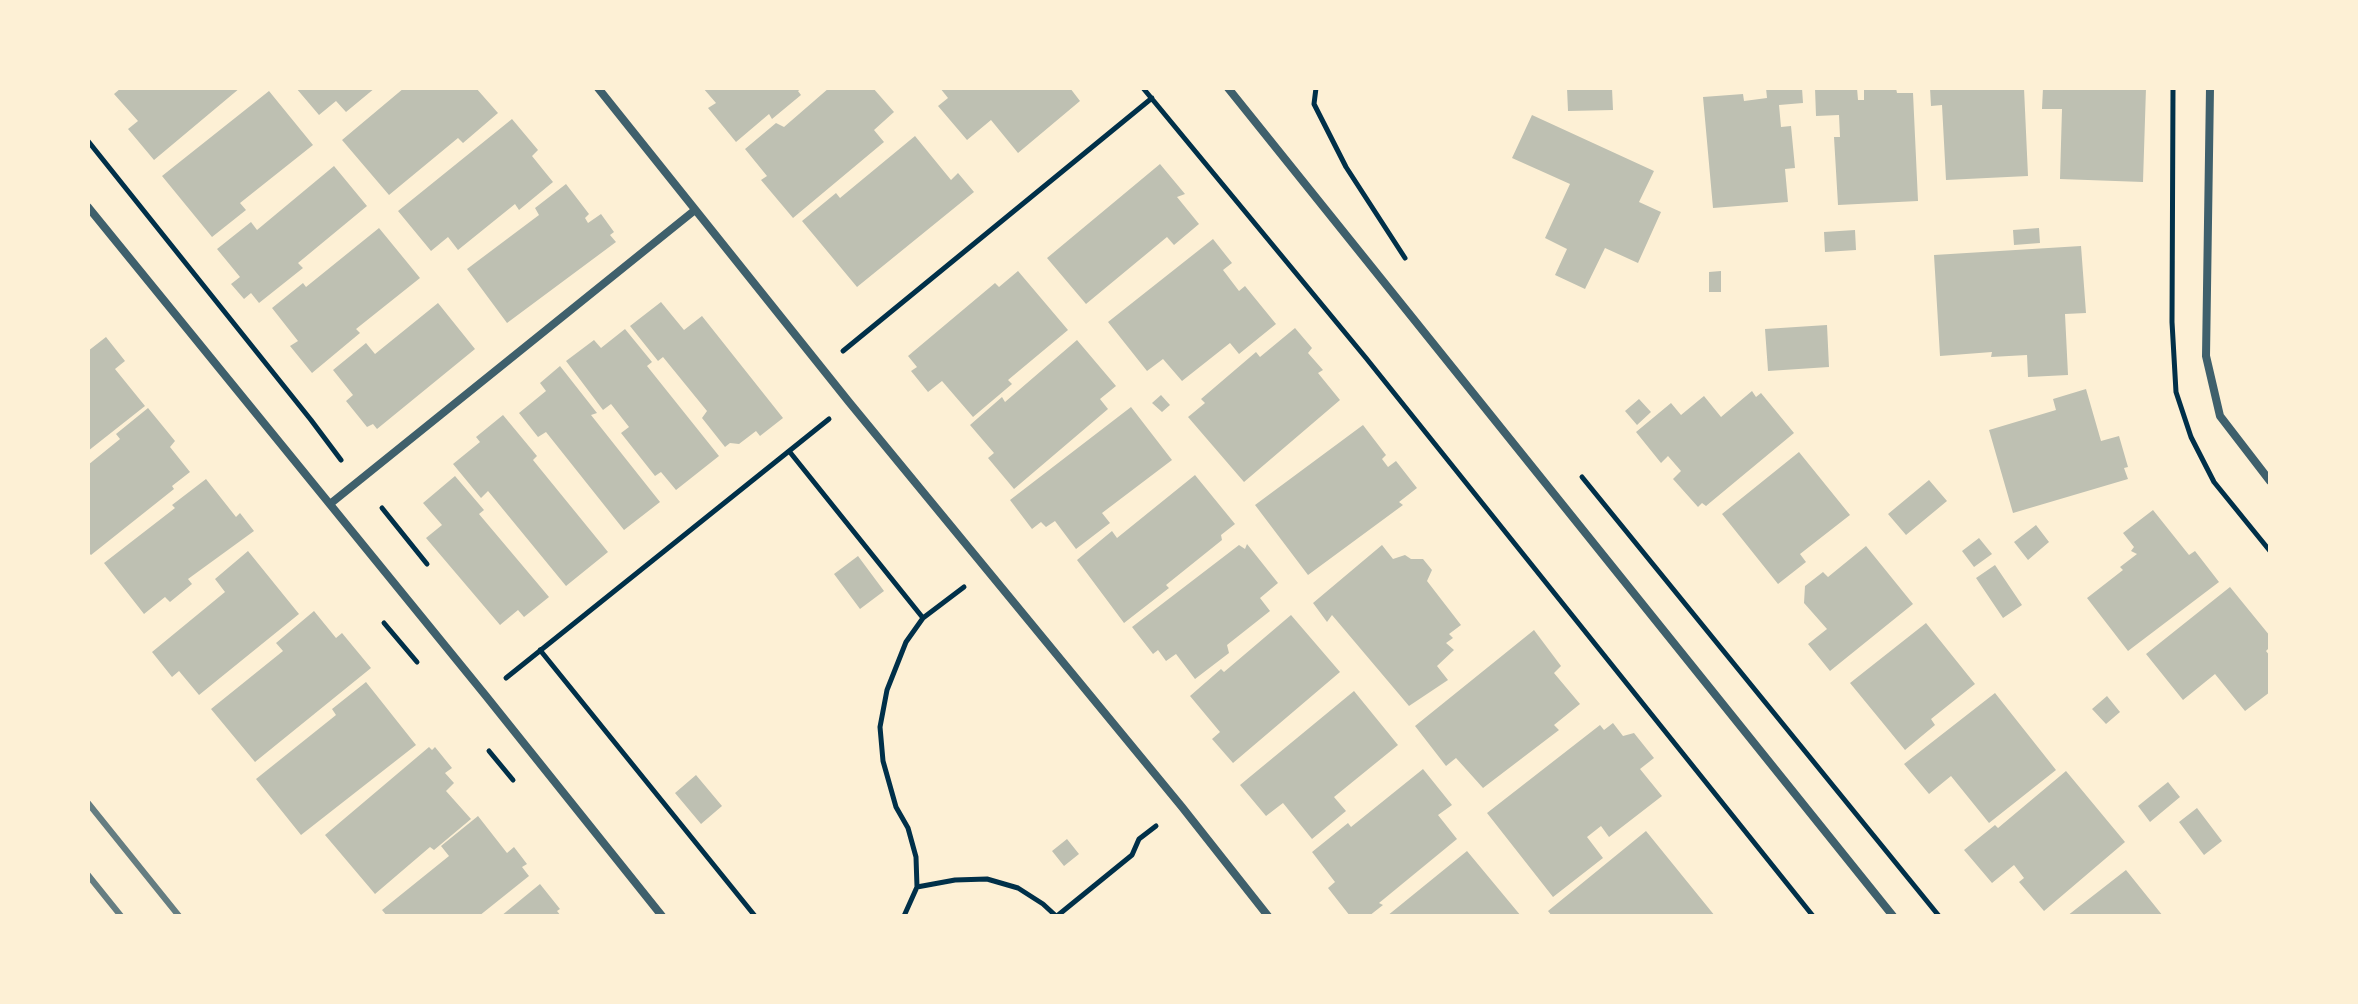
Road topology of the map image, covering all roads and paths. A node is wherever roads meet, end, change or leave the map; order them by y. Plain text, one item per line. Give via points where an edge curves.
1 (598, 88) edge
2 (1143, 88) edge
3 (1228, 88) edge
4 (1316, 88) edge
5 (2210, 88) edge
6 (1152, 98) junction
7 (88, 141) edge
8 (88, 207) edge
9 (695, 210) junction
10 (1409, 263) dead end
11 (823, 367) junction
12 (829, 419) dead end
13 (789, 451) junction
14 (341, 461) dead end
15 (1574, 468) dead end
16 (2270, 481) edge
17 (330, 504) junction
18 (382, 508) dead end
19 (427, 564) dead end
20 (964, 587) dead end
21 (923, 618) junction
22 (540, 650) junction
23 (505, 678) dead end
24 (1156, 826) dead end
25 (917, 887) junction
26 (662, 916) edge
27 (755, 916) edge
28 (904, 916) edge
29 (1056, 916) edge
30 (1268, 916) edge
31 (1813, 916) edge
32 (1893, 916) edge
33 (1939, 916) edge

1 - 9 street
2 - 6 path
3 - 32 street
4 - 10 path via 1314,104 1346,167
5 - 16 street via 2206,356 2220,416
6 - 11 path
6 - 31 path
7 - 14 path
8 - 17 street
9 - 11 street
9 - 17 street
11 - 30 street
12 - 13 path
13 - 21 path
13 - 22 path
15 - 33 path
17 - 26 street
18 - 19 path
20 - 21 path
21 - 25 path via 906,642 887,690 880,727 883,761 916,857
22 - 23 path
22 - 27 path
24 - 29 path via 1139,839 1132,855
25 - 28 path
25 - 29 path via 987,879 1018,888

